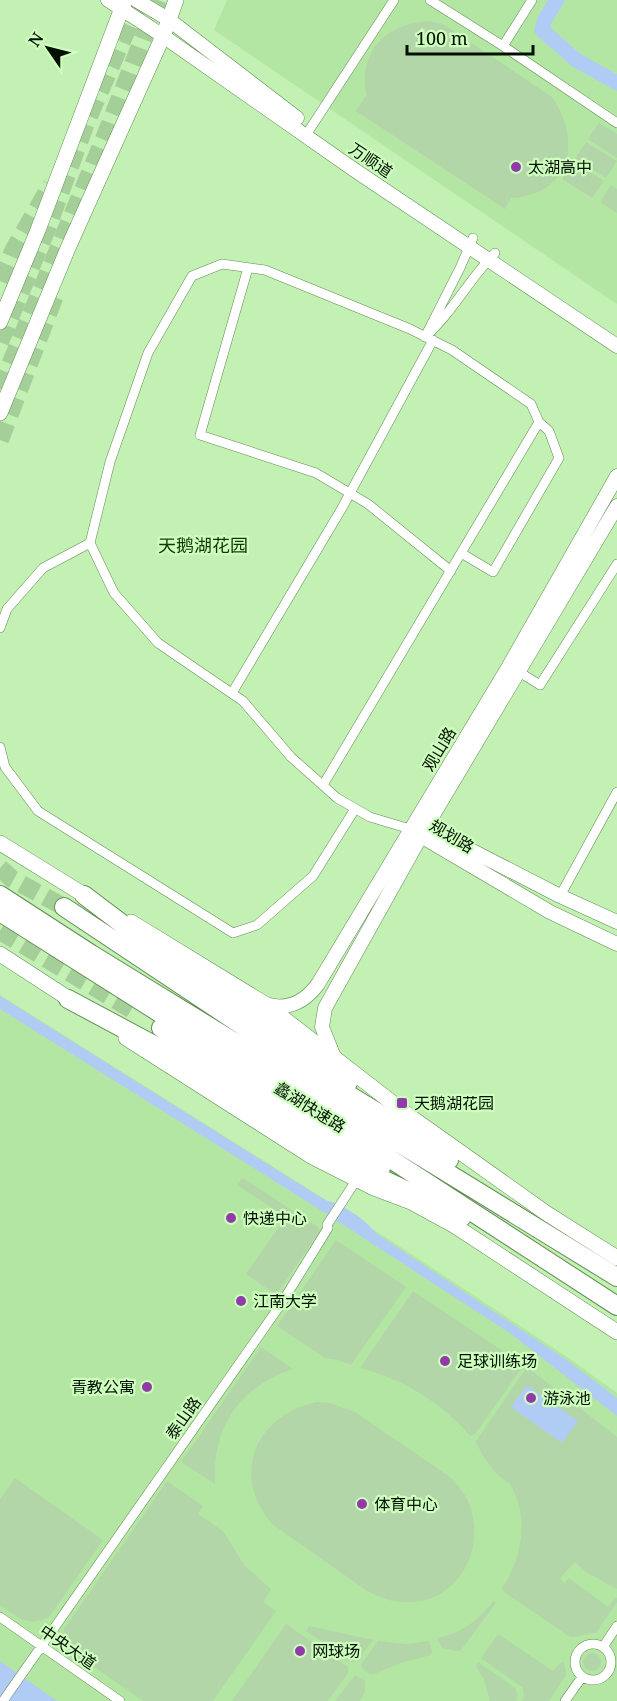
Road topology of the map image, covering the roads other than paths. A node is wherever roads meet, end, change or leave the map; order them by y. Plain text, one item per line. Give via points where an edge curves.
1 (108, 0) edge
2 (136, 0) edge
3 (176, 0) edge
4 (394, 0) edge
5 (430, 0) edge
6 (532, 0) edge
7 (123, 4) edge
8 (168, 20) junction
9 (163, 36) junction
10 (503, 46) junction
11 (617, 123) edge
12 (308, 132) junction
13 (471, 242) junction
14 (492, 256) junction
15 (248, 268) junction
16 (0, 322) edge
17 (617, 334) edge
18 (429, 338) junction
19 (617, 346) edge
20 (0, 413) edge
21 (539, 422) junction
22 (617, 476) edge
23 (349, 493) junction
24 (617, 506) edge
25 (90, 543) junction
26 (461, 553) junction
27 (617, 564) edge
28 (451, 571) junction
29 (0, 628) edge
30 (514, 669) junction
31 (232, 693) junction
32 (0, 747) edge
33 (323, 785) junction
34 (617, 792) edge
35 (355, 809) junction
36 (419, 831) junction
37 (0, 843) edge
38 (0, 895) edge
39 (84, 895) junction
40 (560, 897) junction
41 (64, 907) tunnel mouth
42 (0, 912) edge
43 (617, 922) edge
44 (617, 944) edge
45 (0, 954) edge
46 (87, 960) junction
47 (68, 999) junction
48 (265, 1004) junction
49 (139, 1014) tunnel mouth
50 (334, 1057) junction
51 (408, 1131) junction
52 (357, 1179) junction
53 (453, 1211) junction
54 (556, 1239) junction
55 (617, 1258) edge
56 (617, 1277) edge
57 (617, 1306) edge
58 (617, 1312) edge
59 (617, 1332) edge
60 (0, 1617) edge
61 (617, 1626) edge
62 (42, 1646) junction
63 (603, 1647) junction
64 (608, 1672) junction
65 (582, 1677) junction
66 (617, 1679) edge
67 (3, 1701) edge
68 (120, 1701) edge
69 (565, 1701) edge

1 - 7 street, 万顺道
2 - 8 street, 万顺道
3 - 8 main road
4 - 12 street
5 - 10 street
6 - 10 street
7 - 9 street, 万顺道
7 - 16 main road
8 - 9 main road
8 - 12 street, 万顺道
9 - 12 street, 万顺道
9 - 20 main road via 68,248
10 - 11 street
12 - 13 street, 万顺道
13 - 14 street, 万顺道
13 - 18 street
14 - 17 street, 万顺道
14 - 18 street
14 - 19 street, 万顺道
15 - 18 street via 265,270
15 - 23 street via 200,435 316,473
15 - 25 street via 222,264 192,276 148,353 110,462
18 - 21 street via 531,404
18 - 23 street
21 - 26 street
21 - 26 street via 549,431 560,458 493,572
22 - 30 street, 观山路
23 - 28 street
23 - 31 street
24 - 30 street, 观山路
25 - 29 street via 44,568 7,609
25 - 31 street via 114,592 158,643
26 - 28 street
27 - 30 street via 540,685
28 - 33 street
30 - 36 street, 观山路
31 - 33 street via 243,700 291,757
32 - 35 street via 5,767 38,810 233,933 257,925 313,876
33 - 35 street
34 - 40 street
35 - 36 street via 369,817
36 - 40 street, 规划路
36 - 44 street, 规划路 via 550,912
36 - 48 street, 观山路 via 310,996 279,1009
36 - 50 street, 观山路 via 325,1008 322,1027
37 - 39 main road
38 - 46 highway, 蠡湖快速路
39 - 48 main road
39 - 51 highway via 171,961 294,1040
40 - 43 street, 规划路
41 - 51 highway via 321,1078
42 - 46 highway, 蠡湖快速路
45 - 47 main road
46 - 54 highway, 蠡湖快速路
46 - 57 highway, 蠡湖快速路
47 - 52 main road via 294,1145
47 - 53 highway via 167,1052 320,1149
48 - 50 main road
49 - 53 highway via 325,1135
50 - 55 main road via 408,1115
51 - 54 highway
52 - 59 main road via 455,1226
52 - 62 street, 泰山路 via 281,1304
53 - 58 highway
54 - 56 highway, 蠡湖快速路
60 - 62 street, 中央大道
61 - 63 street
62 - 67 street, 泰山路
62 - 68 street, 中央大道
63 - 64 street via 610,1658
63 - 65 street via 592,1644 578,1652 575,1665
64 - 65 street via 593,1680
64 - 66 street
65 - 69 street

